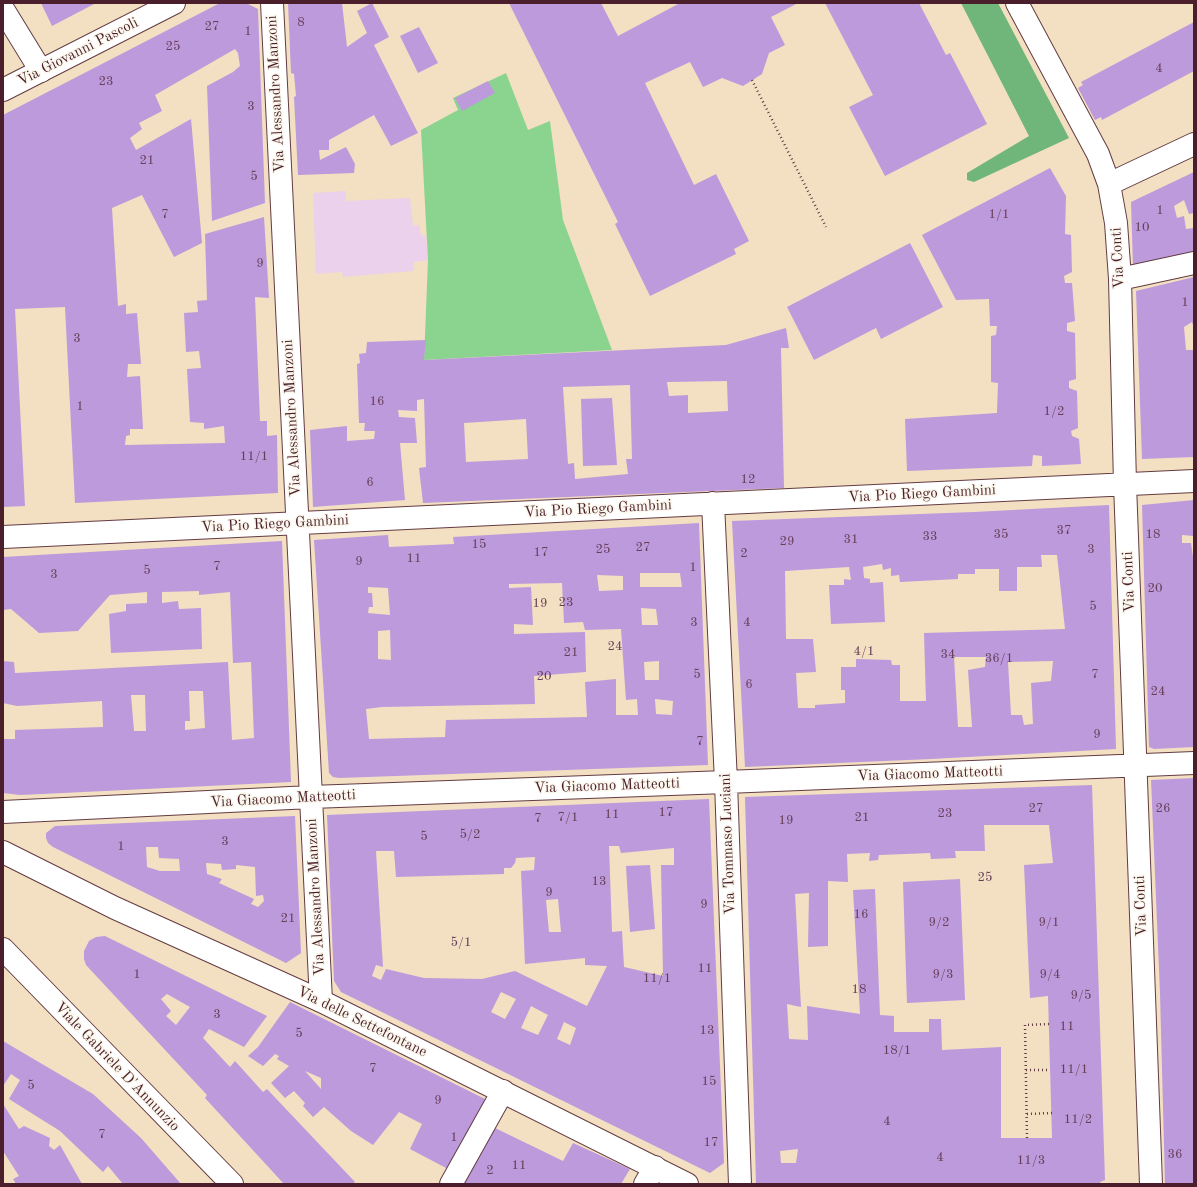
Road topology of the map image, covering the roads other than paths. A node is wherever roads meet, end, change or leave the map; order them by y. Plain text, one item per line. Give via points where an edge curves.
1 (174, 3) edge
2 (272, 3) edge
3 (1017, 3) edge
4 (3, 9) edge
5 (41, 70) junction
6 (3, 90) edge
7 (1194, 144) edge
8 (1109, 184) junction
9 (1194, 262) edge
10 (1120, 279) junction
11 (1194, 481) edge
12 (1125, 484) junction
13 (713, 503) junction
14 (297, 523) junction
15 (3, 537) edge
16 (1194, 763) edge
17 (1136, 765) junction
18 (726, 782) junction
19 (311, 797) junction
20 (11, 811) edge
21 (3, 852) edge
22 (3, 949) edge
23 (321, 1001) junction
24 (503, 1091) junction
25 (650, 1175) edge
26 (232, 1184) edge
27 (451, 1184) edge
28 (687, 1184) edge
29 (740, 1184) edge
30 (1152, 1184) edge

1 - 5 street, Via Giovanni Pascoli
2 - 14 street, Via Alessandro Manzoni
3 - 8 street, Via Conti via 1098,154
4 - 5 street
5 - 6 street, Via Giovanni Pascoli
7 - 8 street
8 - 10 street, Via Conti via 1116,222
9 - 10 street
10 - 12 street, Via Conti
11 - 12 street, Via Pio Riego Gambini
12 - 13 street, Via Pio Riego Gambini
12 - 17 street, Via Conti
13 - 14 street, Via Pio Riego Gambini
13 - 18 street, Via Tommaso Luciani
14 - 15 street, Via Pio Riego Gambini
14 - 19 street, Via Alessandro Manzoni
16 - 17 street, Via Giacomo Matteotti
17 - 18 street, Via Giacomo Matteotti
17 - 30 street, Via Conti
18 - 19 street, Via Giacomo Matteotti
18 - 29 street, Via Tommaso Luciani
19 - 20 street, Via Giacomo Matteotti
19 - 23 street, Via Alessandro Manzoni
21 - 23 street, Via delle Settefontane via 115,908
22 - 26 street, Viale Gabriele D'Annunzio
23 - 24 street, Via delle Settefontane
24 - 25 street, Via delle Settefontane
24 - 27 street
25 - 28 street, Via delle Settefontane

